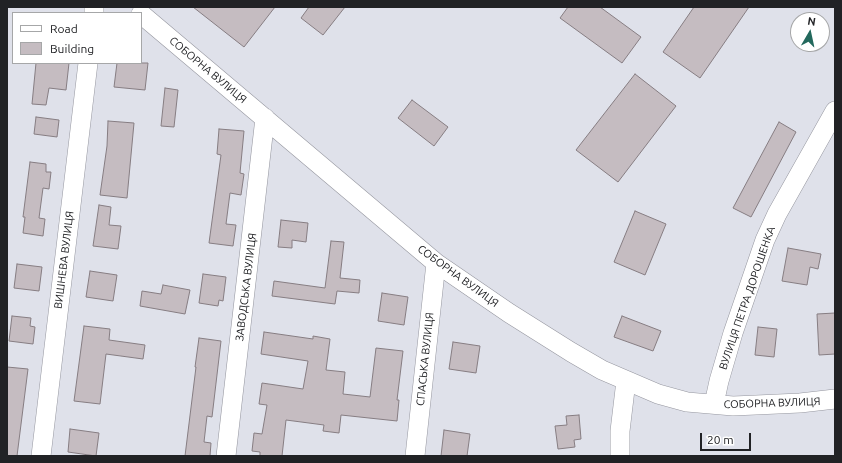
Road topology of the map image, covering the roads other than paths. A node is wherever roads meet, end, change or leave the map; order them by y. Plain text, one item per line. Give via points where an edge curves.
1 (142, 14) edge
2 (88, 64) edge
3 (835, 111) edge
4 (265, 118) junction
5 (436, 263) junction
6 (626, 381) junction
7 (835, 399) edge
8 (714, 404) junction
9 (40, 456) edge
10 (226, 456) edge
11 (415, 456) edge
12 (620, 456) edge

1 - 4 street, СОБОРНА ВУЛИЦЯ
2 - 9 street, ВИШНЕВА ВУЛИЦЯ
3 - 8 street, ВУЛИЦЯ ПЕТРА ДОРОШЕНКА via 765,240 733,333
4 - 5 street, СОБОРНА ВУЛИЦЯ
4 - 10 street, ЗАВОДСЬКА ВУЛИЦЯ
5 - 6 street, СОБОРНА ВУЛИЦЯ via 571,352
5 - 11 street, СПАСЬКА ВУЛИЦЯ
6 - 8 street, СОБОРНА ВУЛИЦЯ via 672,399
6 - 12 street
7 - 8 street, СОБОРНА ВУЛИЦЯ via 733,406

